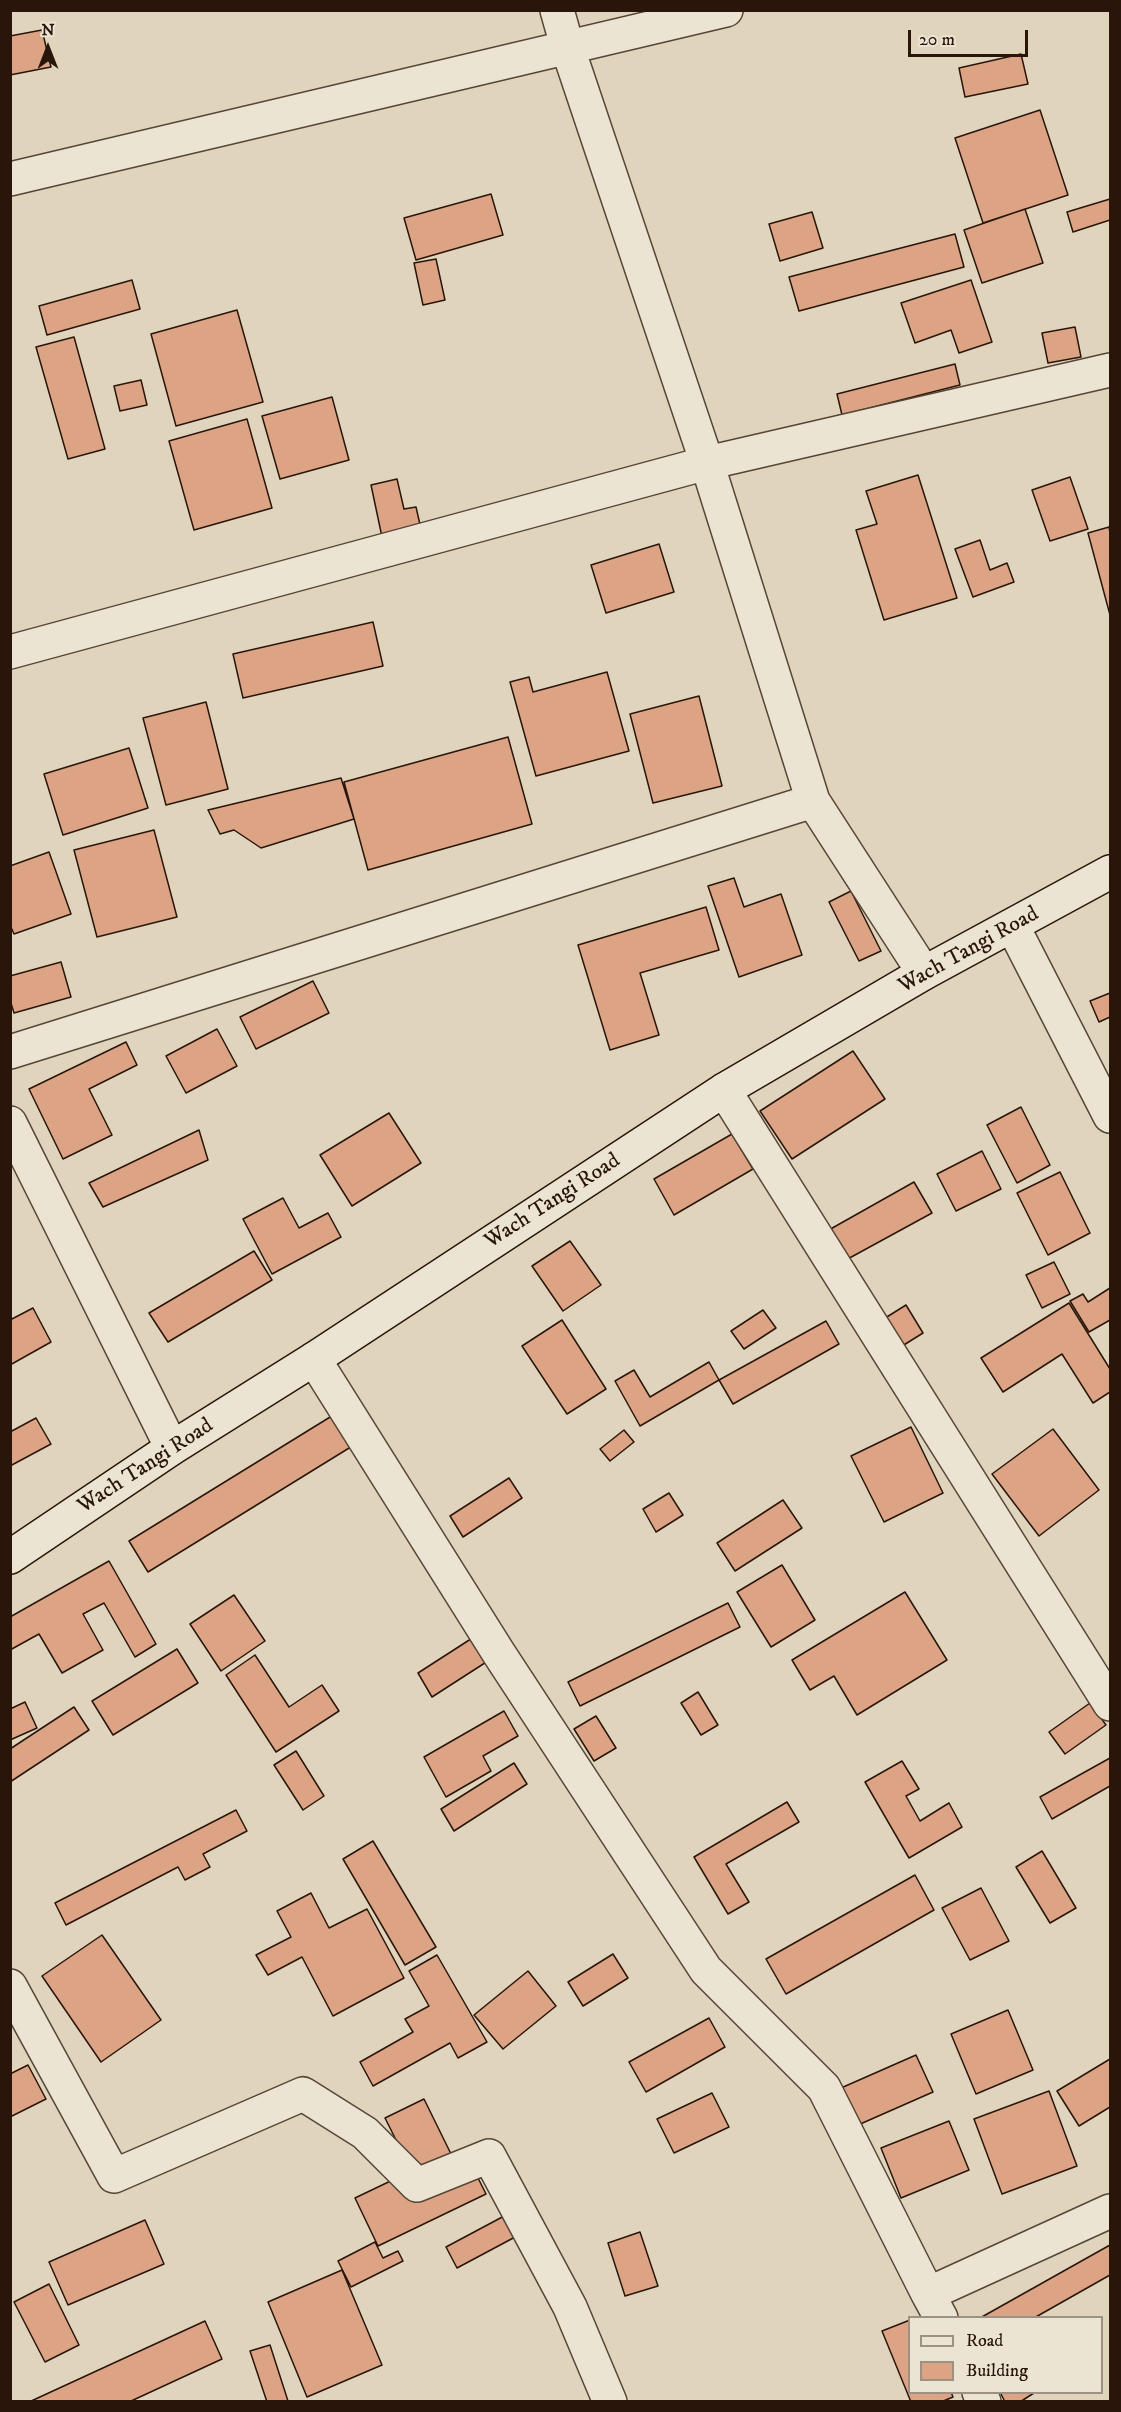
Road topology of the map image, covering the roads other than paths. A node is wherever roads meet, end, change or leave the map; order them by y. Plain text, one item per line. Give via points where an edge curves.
1 (557, 10) edge
2 (726, 10) edge
3 (568, 49) junction
4 (10, 179) edge
5 (1110, 370) edge
6 (707, 463) junction
7 (10, 652) edge
8 (813, 801) junction
9 (1110, 872) edge
10 (1013, 927) junction
11 (924, 974) junction
12 (10, 1052) edge
13 (724, 1090) junction
14 (1110, 1116) edge
15 (10, 1123) edge
16 (314, 1359) junction
17 (172, 1448) junction
18 (10, 1557) edge
19 (1110, 1704) edge
20 (10, 1986) edge
21 (1110, 2211) edge
22 (934, 2306) edge
23 (610, 2402) edge

1 - 3 street
2 - 3 street
3 - 4 street
3 - 6 street
5 - 6 street
6 - 7 street
6 - 8 street
8 - 11 street
8 - 12 street
9 - 10 street, Wach Tangi Road
10 - 11 street, Wach Tangi Road
10 - 14 street
11 - 13 street, Wach Tangi Road
13 - 16 street, Wach Tangi Road
13 - 19 street
15 - 17 street
16 - 17 street, Wach Tangi Road
16 - 22 street via 706,1971 824,2088
17 - 18 street, Wach Tangi Road
20 - 23 street via 114,2176 303,2094 365,2133 417,2185 489,2156 570,2307
21 - 22 street

